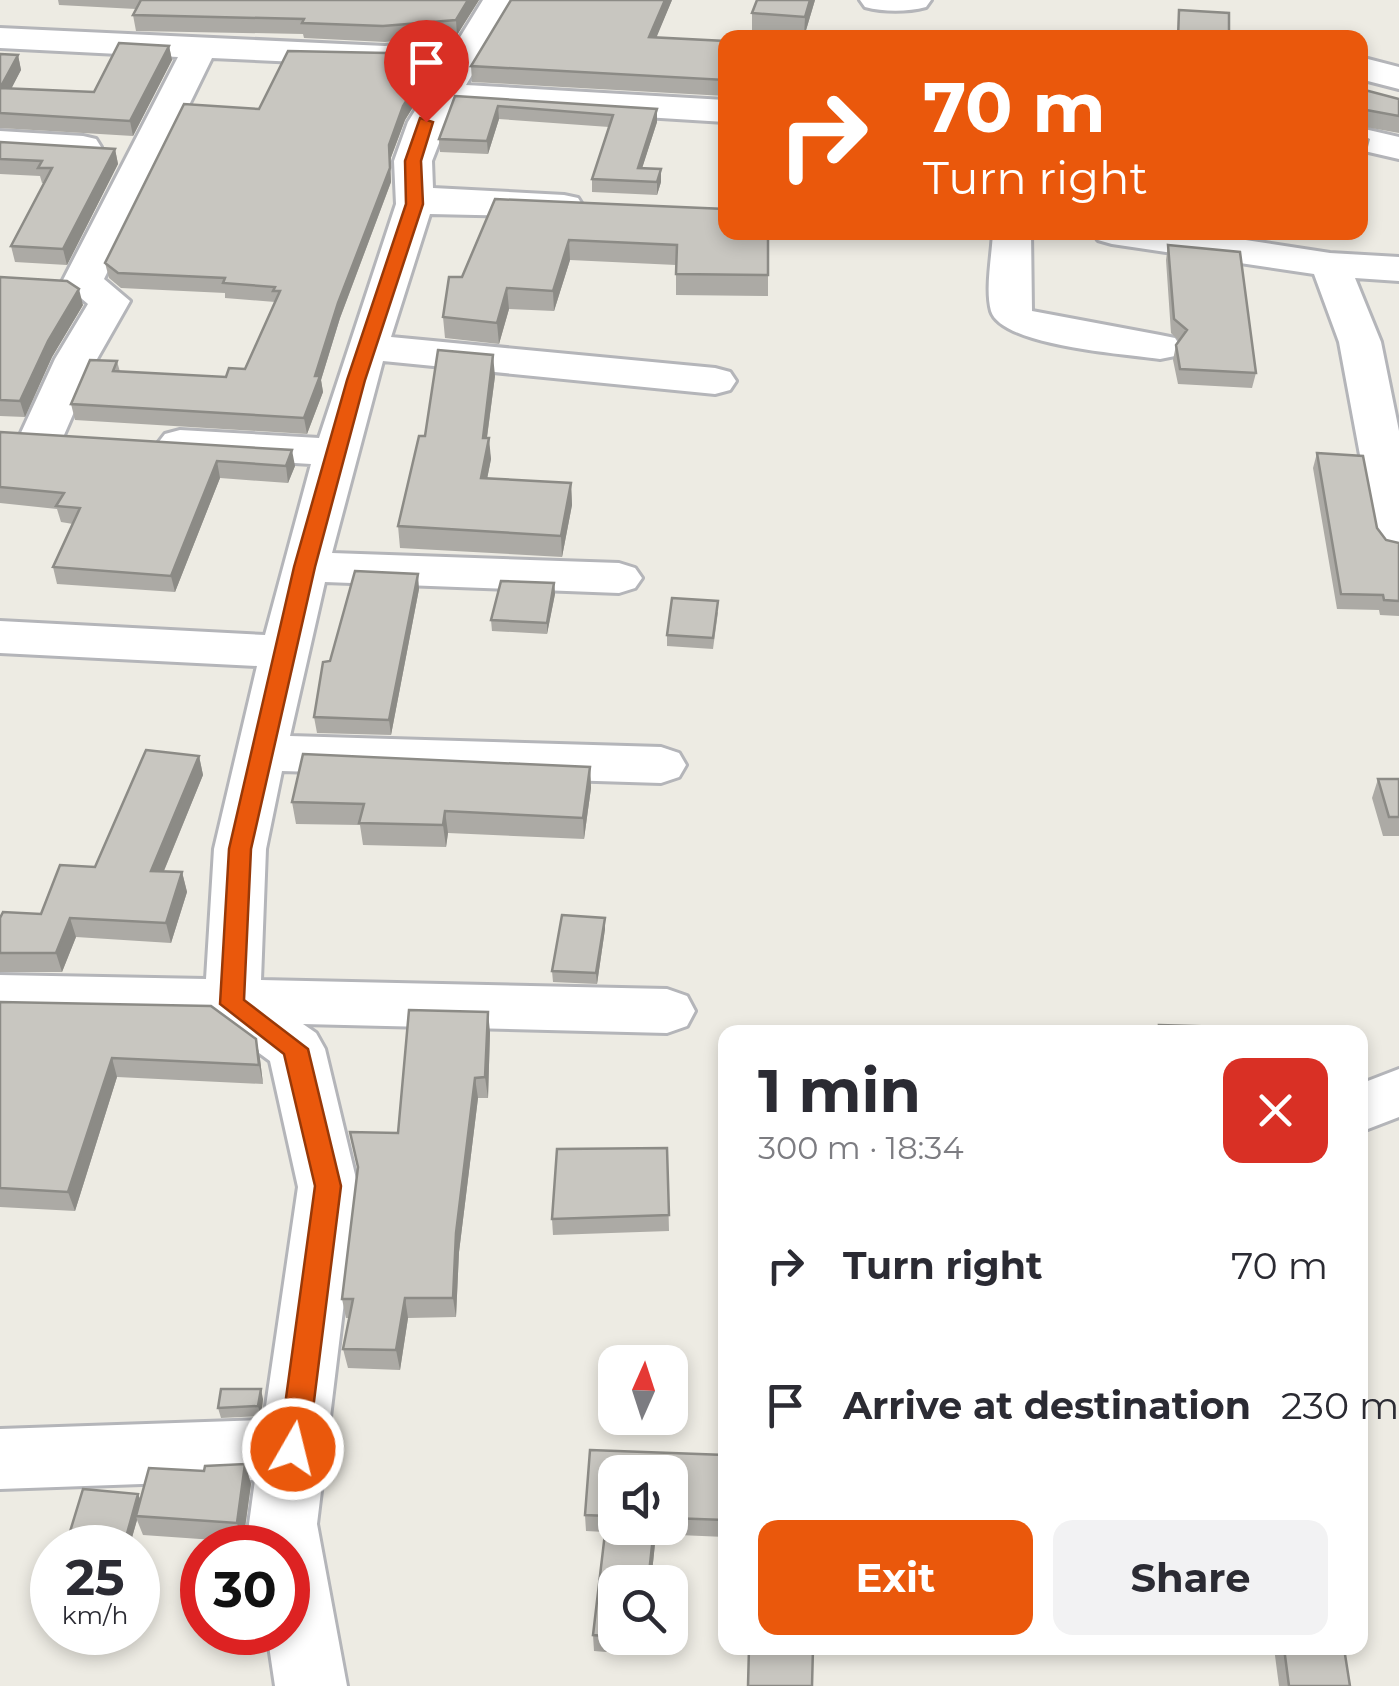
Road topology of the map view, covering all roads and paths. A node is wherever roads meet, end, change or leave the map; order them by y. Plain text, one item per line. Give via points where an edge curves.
1 (500, 0) edge
2 (877, 0) edge
3 (914, 0) edge
4 (0, 38) edge
5 (475, 45) junction
6 (200, 48) junction
7 (1368, 70) edge
8 (1399, 78) edge
9 (444, 94) junction
10 (718, 112) edge
11 (1368, 141) edge
12 (0, 142) edge
13 (1399, 148) edge
14 (149, 152) junction
15 (415, 204) junction
16 (613, 210) edge
17 (1012, 240) edge
18 (1165, 240) edge
19 (1330, 265) junction
20 (1399, 269) edge
21 (367, 347) junction
22 (1160, 347) dead end
23 (715, 381) dead end
24 (41, 435) edge
25 (141, 440) edge
26 (338, 452) junction
27 (1399, 541) edge
28 (304, 567) junction
29 (619, 578) dead end
30 (0, 638) edge
31 (285, 652) junction
32 (262, 753) junction
33 (661, 764) dead end
34 (0, 996) edge
35 (232, 1004) junction
36 (667, 1011) dead end
37 (1399, 1092) edge
38 (1368, 1106) edge
39 (293, 1449) junction
40 (0, 1458) edge
41 (283, 1525) edge
42 (306, 1655) edge
43 (311, 1686) edge

1 - 5 street
2 - 3 street
4 - 6 street via 99,27
5 - 6 street via 386,56
5 - 9 street
6 - 14 street
7 - 8 street
9 - 10 street
9 - 15 street via 413,161
11 - 13 street
12 - 14 street
14 - 24 street via 65,281 110,301
15 - 16 street via 436,199
15 - 21 street
17 - 22 street via 1016,319
18 - 19 street
19 - 20 street
19 - 27 street via 1360,342
21 - 23 street
21 - 26 street
25 - 26 street
26 - 28 street
28 - 29 street
28 - 31 street
30 - 31 street
31 - 32 street
32 - 33 street
32 - 35 street via 240,849
34 - 35 street
35 - 36 street
35 - 39 street via 296,1049 328,1186
37 - 38 street
39 - 40 street
39 - 41 street
42 - 43 street

